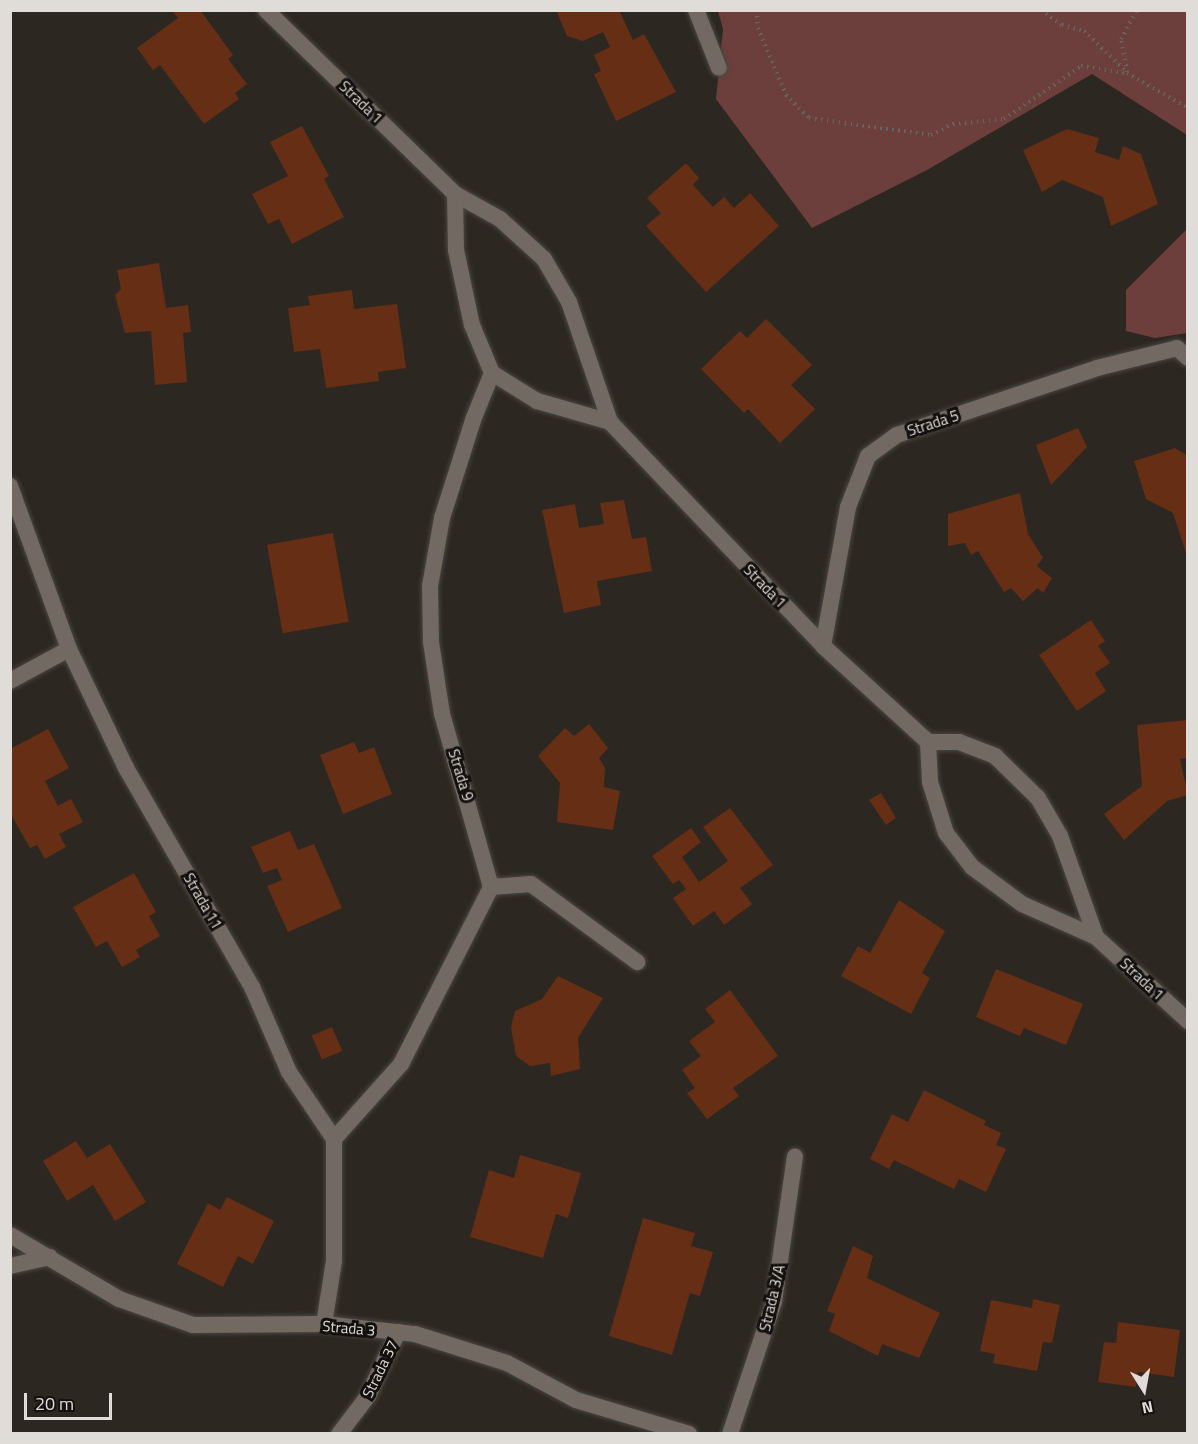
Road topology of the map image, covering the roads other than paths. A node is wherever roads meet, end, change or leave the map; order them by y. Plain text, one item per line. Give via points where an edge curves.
1 (266, 10) edge
2 (696, 10) edge
3 (718, 68) dead end
4 (456, 194) junction
5 (1188, 358) edge
6 (492, 373) junction
7 (610, 422) junction
8 (10, 486) edge
9 (824, 646) junction
10 (69, 649) junction
11 (10, 681) edge
12 (927, 742) junction
13 (491, 887) junction
14 (1096, 937) junction
15 (637, 962) dead end
16 (1188, 1021) edge
17 (334, 1139) junction
18 (795, 1157) dead end
19 (10, 1235) edge
20 (50, 1257) junction
21 (10, 1266) edge
22 (324, 1324) junction
23 (398, 1332) junction
24 (339, 1434) edge
25 (689, 1434) edge
26 (730, 1434) edge

1 - 4 street, Strada 1
2 - 3 street
4 - 6 street via 456,250 472,325
4 - 7 street, Strada 1 via 500,219 544,259 569,302
5 - 9 street, Strada 5 via 1177,348 1097,368 897,435 868,456 848,507
6 - 7 street via 537,401
6 - 13 street, Strada 9 via 442,518 430,586 431,642 442,714
7 - 9 street, Strada 1
8 - 10 street, Strada 11
9 - 12 street, Strada 1
10 - 11 street
10 - 17 street, Strada 11 via 126,768 252,987 289,1072
12 - 14 street, Strada 1 via 930,783 946,833 972,867 1022,904
12 - 14 street, Strada 1 via 959,742 995,756 1038,798 1060,836
13 - 15 street via 531,884
13 - 17 street via 400,1064
14 - 16 street, Strada 1
17 - 22 street via 334,1261
18 - 26 street, Strada 3/A via 774,1302
19 - 20 street, Strada 3
20 - 21 street
20 - 22 street, Strada 3 via 119,1299 193,1325
22 - 23 street, Strada 3
23 - 24 street, Strada 37 via 368,1396
23 - 25 street, Strada 3 via 507,1363 576,1400

